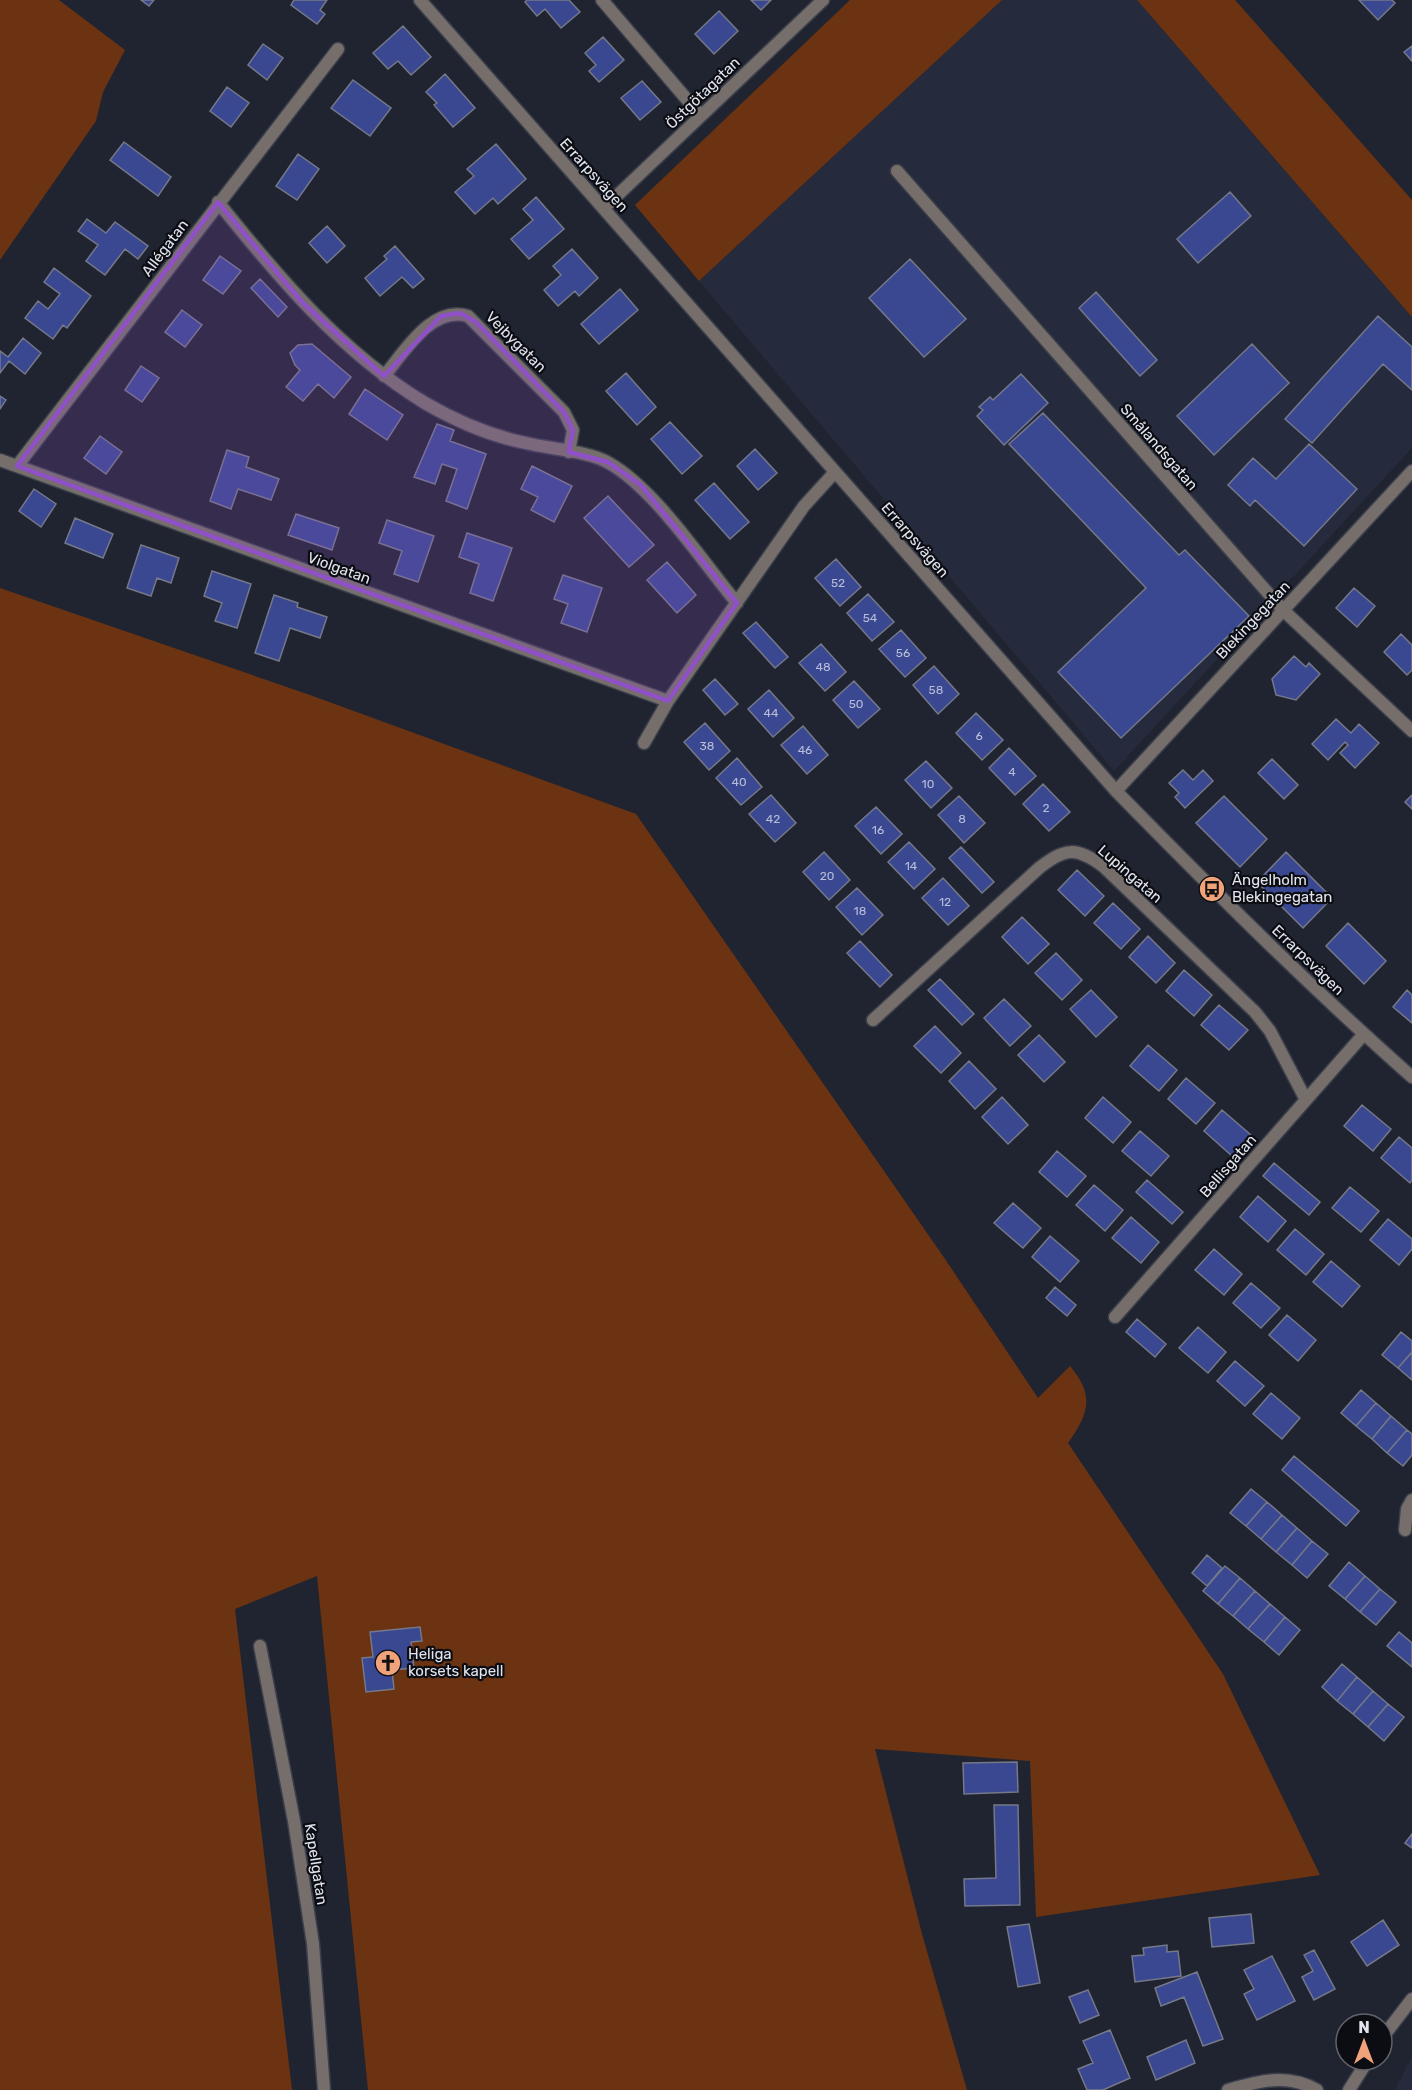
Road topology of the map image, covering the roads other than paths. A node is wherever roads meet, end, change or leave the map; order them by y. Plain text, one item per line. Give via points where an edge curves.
1 (420, 0) edge
2 (602, 0) edge
3 (822, 0) edge
4 (338, 49) dead end
5 (701, 116) junction
6 (897, 171) dead end
7 (218, 202) junction
8 (604, 208) junction
9 (384, 376) junction
10 (569, 452) junction
11 (0, 460) edge
12 (17, 466) junction
13 (1412, 471) edge
14 (835, 472) junction
15 (736, 603) junction
16 (1283, 610) junction
17 (668, 701) junction
18 (1412, 731) edge
19 (644, 743) dead end
20 (1116, 791) junction
21 (873, 1020) dead end
22 (1364, 1034) junction
23 (1412, 1077) edge
24 (1306, 1100) junction
25 (1115, 1317) dead end
26 (1412, 1500) edge
27 (1405, 1530) dead end
28 (260, 1646) dead end
29 (1412, 1999) edge
30 (1394, 2022) edge
31 (1360, 2072) edge
32 (324, 2090) edge
33 (1228, 2090) edge
34 (1317, 2090) edge
35 (1349, 2090) edge

1 - 8 street, Errarpsvägen
2 - 5 street
3 - 5 street, Östgötagatan
4 - 7 street, Allégatan
5 - 8 street, Östgötagatan
6 - 16 street, Smålandsgatan
7 - 9 street via 296,296
7 - 12 street, Allégatan
8 - 14 street, Errarpsvägen
9 - 10 street via 476,428
9 - 10 street, Vejbygatan via 441,316 468,316 564,412 573,430
10 - 15 street via 608,462 641,485
11 - 12 street, Violgatan
12 - 17 street, Violgatan
13 - 16 street, Blekingegatan
14 - 15 street via 804,506
14 - 20 street, Errarpsvägen
15 - 17 street
16 - 18 street, Smålandsgatan
16 - 20 street, Blekingegatan
17 - 19 street
20 - 22 street, Errarpsvägen
21 - 24 street, Lupingatan via 1039,868 1060,853 1076,852 1104,867 1256,1012 1270,1030
22 - 23 street, Errarpsvägen
22 - 24 street, Bellisgatan
24 - 25 street, Bellisgatan
26 - 27 street
28 - 32 street, Kapellgatan via 311,1933
29 - 30 street
31 - 35 street
33 - 34 street via 1270,2079 1304,2083

